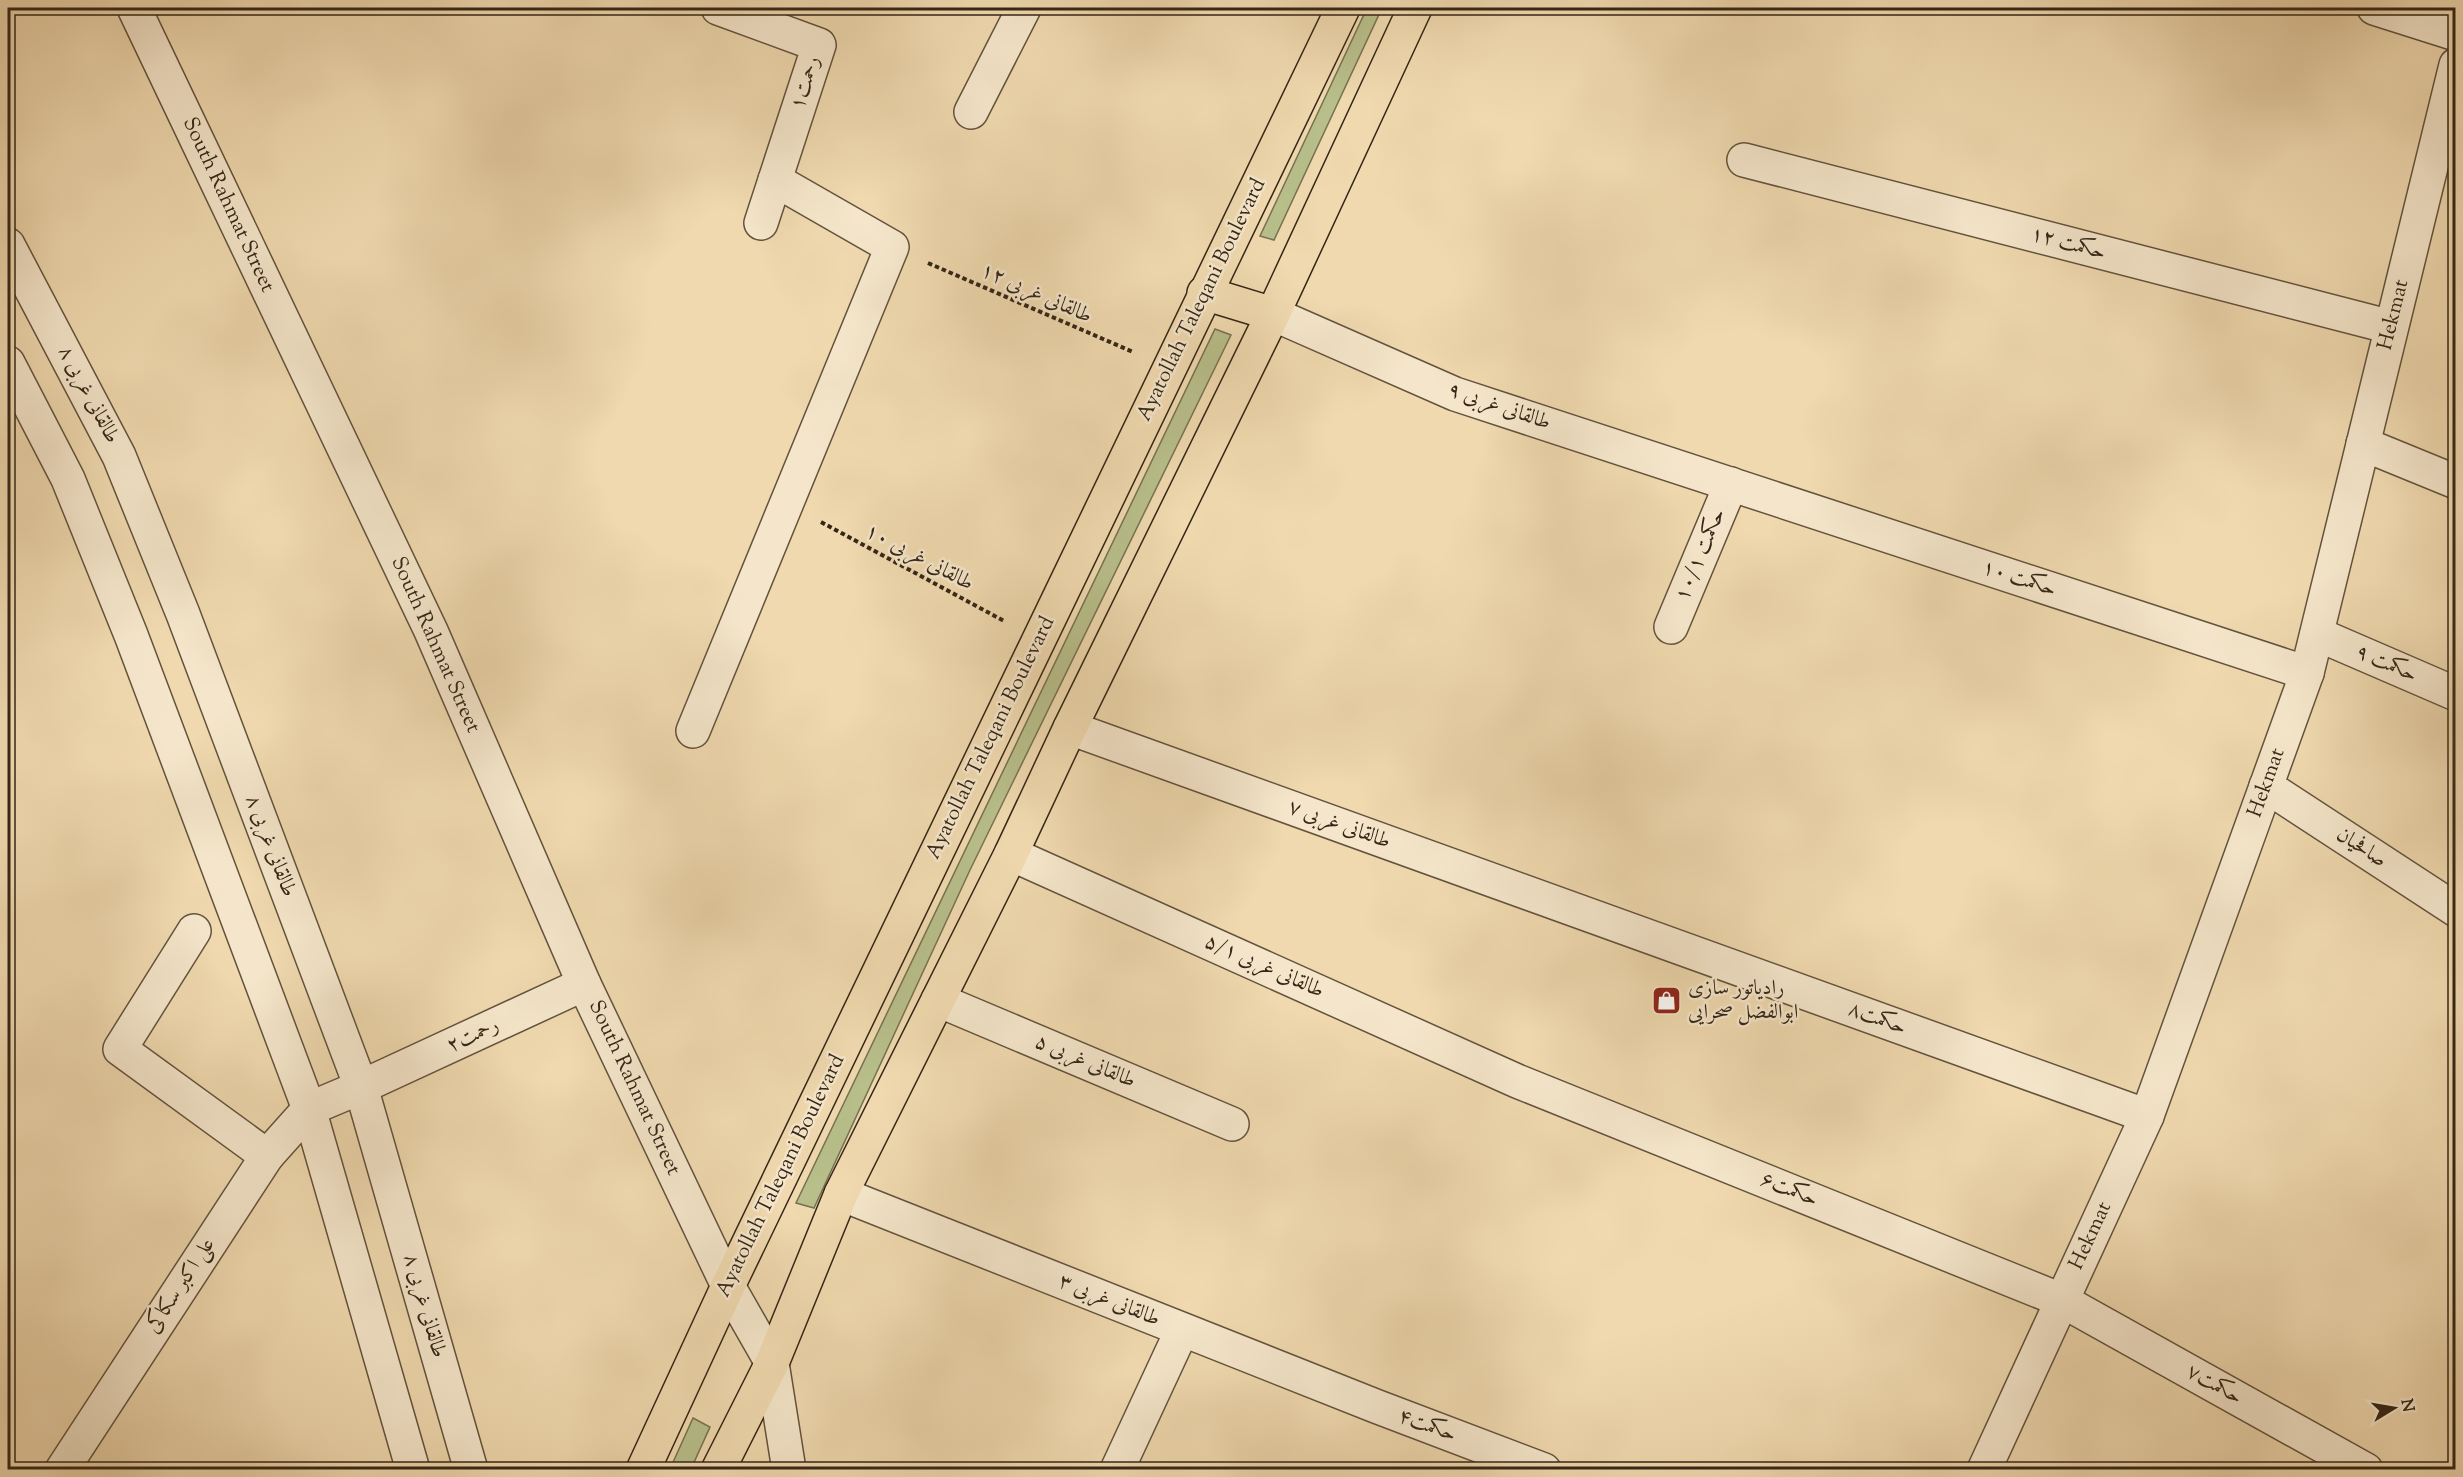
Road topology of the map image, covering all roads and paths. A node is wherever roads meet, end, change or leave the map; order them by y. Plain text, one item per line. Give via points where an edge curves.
1 (134, 8) edge
2 (718, 8) edge
3 (1024, 8) edge
4 (1343, 8) edge
5 (1415, 8) edge
6 (2374, 8) edge
7 (2456, 34) edge
8 (2456, 65) edge
9 (971, 112) dead end
10 (1744, 160) dead end
11 (775, 180) junction
12 (761, 222) dead end
13 (8, 246) edge
14 (892, 247) junction
15 (1204, 293) junction
16 (1273, 314) junction
17 (2391, 327) junction
18 (8, 363) edge
19 (1169, 368) junction
20 (2362, 444) junction
21 (2456, 482) edge
22 (1731, 484) junction
23 (786, 503) junction
24 (1671, 627) dead end
25 (2317, 634) junction
26 (1039, 639) junction
27 (2307, 673) junction
28 (2456, 694) edge
29 (1070, 728) junction
30 (693, 731) dead end
31 (2266, 786) junction
32 (1011, 854) junction
33 (2456, 910) edge
34 (1608, 922) joint
35 (194, 931) dead end
36 (584, 984) junction
37 (938, 1000) junction
38 (1517, 1081) joint
39 (362, 1088) junction
40 (309, 1109) junction
41 (2147, 1116) junction
42 (1232, 1124) dead end
43 (267, 1156) junction
44 (841, 1194) junction
45 (728, 1286) junction
46 (2061, 1300) junction
47 (1182, 1330) junction
48 (772, 1363) junction
49 (1378, 1407) joint
50 (62, 1470) edge
51 (413, 1470) edge
52 (471, 1470) edge
53 (643, 1470) edge
54 (718, 1470) edge
55 (789, 1470) edge
56 (1117, 1470) edge
57 (1544, 1470) edge
58 (1984, 1470) edge
59 (2366, 1470) edge

1 - 36 street, South Rahmat Street via 431,631
2 - 11 street, رحمت۱ via 819,45
3 - 9 street
4 - 15 main road, Ayatollah Taleqani Boulevard
5 - 16 main road
6 - 7 street
8 - 17 street, Hekmat
10 - 17 street, حکمت ۱۲
11 - 12 street, رحمت۱
11 - 14 street
13 - 39 street, طالقانی غربی ۸ via 119,456
14 - 19 path, طالقانی غربی ۱۲
14 - 23 street
15 - 16 main road
15 - 19 main road, Ayatollah Taleqani Boulevard
16 - 22 street, طالقانی غربی ۹ via 1455,394
16 - 29 main road
17 - 20 street, Hekmat
18 - 40 street via 68,479 131,635
19 - 26 main road, Ayatollah Taleqani Boulevard
20 - 21 street
20 - 25 street, Hekmat
22 - 24 street, حکمت ۱۰/۱
22 - 27 street, حکمت ۱۰
23 - 26 path, طالقانی غربی ۱۰
23 - 30 street
25 - 27 street, Hekmat
25 - 28 street, حکمت ۹
26 - 45 main road, Ayatollah Taleqani Boulevard
27 - 31 street, Hekmat
29 - 32 main road
29 - 34 street, طالقانی غربی ۷
31 - 33 street, صافحیان
31 - 41 street, Hekmat
32 - 37 main road
32 - 38 street, طالقانی غربی ۵/۱
34 - 41 street, حکمت۸
35 - 43 street via 120,1049
36 - 39 street, رحمت۲
36 - 45 street, South Rahmat Street
37 - 42 street, طالقانی غربی ۵
37 - 44 main road
38 - 46 street, حکمت۶
39 - 40 street, رحمت۲
39 - 52 street, طالقانی غربی ۸
40 - 43 street, علی اکبر سکاکی
40 - 51 street
41 - 46 street, Hekmat
43 - 50 street, علی اکبر سکاکی
44 - 47 street, طالقانی غربی ۳
44 - 48 main road
45 - 48 street, South Rahmat Street
45 - 53 main road, Ayatollah Taleqani Boulevard
46 - 58 street, Hekmat
46 - 59 street, حکمت۷
47 - 49 street, طالقانی غربی ۳
47 - 56 street
48 - 54 main road
48 - 55 street
49 - 57 street, حکمت۴

